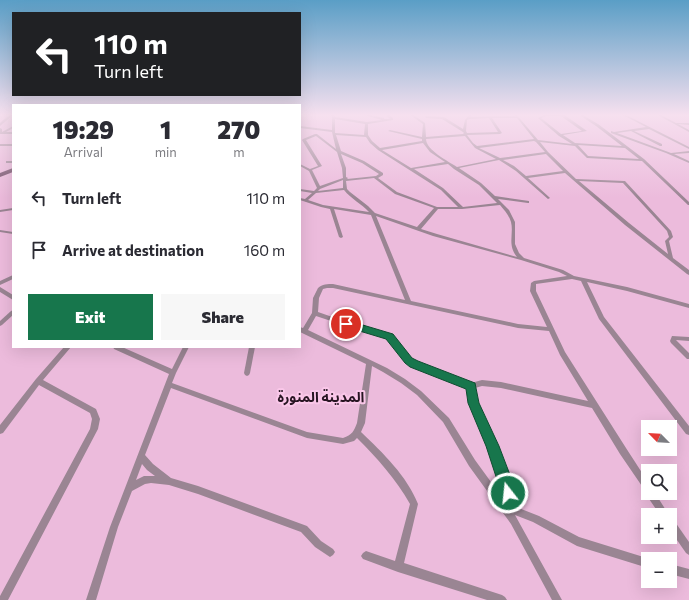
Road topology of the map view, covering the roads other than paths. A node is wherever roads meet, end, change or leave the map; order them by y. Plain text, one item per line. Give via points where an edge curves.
1 (305, 142) edge
2 (326, 142) edge
3 (337, 142) edge
4 (372, 142) edge
5 (415, 142) edge
6 (425, 142) edge
7 (472, 142) edge
8 (519, 142) edge
9 (538, 142) edge
10 (552, 142) edge
11 (571, 142) edge
12 (620, 142) edge
13 (639, 142) edge
14 (657, 142) edge
15 (677, 142) edge
16 (661, 144) dead end
17 (0, 145) edge
18 (12, 145) edge
19 (576, 145) junction
20 (476, 147) junction
21 (626, 147) junction
22 (689, 148) edge
23 (379, 150) junction
24 (340, 152) junction
25 (689, 152) edge
26 (547, 153) junction
27 (672, 154) junction
28 (500, 159) junction
29 (643, 160) junction
30 (6, 162) dead end
31 (12, 162) edge
32 (689, 162) edge
33 (447, 163) junction
34 (301, 166) edge
35 (455, 168) junction
36 (410, 169) junction
37 (310, 170) junction
38 (12, 171) edge
39 (566, 172) junction
40 (0, 176) edge
41 (524, 177) junction
42 (374, 178) junction
43 (345, 179) junction
44 (576, 180) junction
45 (319, 188) junction
46 (345, 189) junction
47 (301, 190) edge
48 (316, 192) junction
49 (493, 197) junction
50 (548, 198) dead end
51 (302, 200) edge
52 (528, 202) dead end
53 (500, 204) junction
54 (689, 204) edge
55 (332, 208) junction
56 (437, 208) junction
57 (462, 208) junction
58 (12, 209) edge
59 (0, 211) edge
60 (373, 214) junction
61 (418, 229) junction
62 (0, 232) edge
63 (12, 232) edge
64 (342, 237) dead end
65 (671, 258) junction
66 (522, 259) junction
67 (689, 273) edge
68 (572, 277) junction
69 (12, 278) edge
70 (583, 279) junction
71 (0, 284) edge
72 (0, 289) edge
73 (12, 297) edge
74 (409, 303) junction
75 (689, 306) edge
76 (12, 313) edge
77 (315, 313) junction
78 (0, 324) edge
79 (550, 329) junction
80 (302, 330) edge
81 (689, 339) edge
82 (67, 348) edge
83 (119, 348) edge
84 (186, 348) edge
85 (252, 348) edge
86 (689, 357) edge
87 (369, 363) junction
88 (173, 373) junction
89 (247, 373) dead end
90 (38, 381) junction
91 (169, 385) junction
92 (471, 386) junction
93 (594, 405) junction
94 (0, 431) edge
95 (689, 432) edge
96 (357, 434) junction
97 (141, 456) junction
98 (641, 478) edge
99 (169, 481) junction
100 (131, 487) junction
101 (500, 502) junction
102 (677, 532) edge
103 (689, 550) edge
104 (330, 552) dead end
105 (366, 556) dead end
106 (641, 560) edge
107 (398, 567) junction
108 (677, 571) edge
109 (689, 574) edge
110 (3, 600) edge
111 (91, 600) edge
112 (502, 600) edge
113 (557, 600) edge

1 - 37 street via 320,166
2 - 24 street
3 - 24 street
4 - 23 street
5 - 23 street
6 - 33 street via 431,151
7 - 20 street
8 - 20 street
9 - 26 street
10 - 19 street
11 - 19 street
12 - 21 street
13 - 27 street
14 - 16 street
15 - 22 street
17 - 18 street
19 - 21 street
19 - 29 street via 588,158
20 - 28 street
21 - 29 street
23 - 36 street
24 - 42 street via 382,172 381,176
24 - 43 street
25 - 27 street
26 - 28 street
26 - 39 street
27 - 32 street
28 - 35 street
28 - 41 street
29 - 54 street
30 - 31 street
33 - 35 street
33 - 36 street
34 - 37 street
35 - 49 street via 480,184
36 - 57 street via 442,189
37 - 45 street
38 - 40 main road
39 - 41 street
39 - 44 street
41 - 50 street
42 - 43 street
42 - 56 street via 396,193
43 - 45 street
43 - 46 street
44 - 65 street
44 - 65 street via 624,182 669,231 671,237 667,241
45 - 48 street
46 - 48 street
46 - 60 street via 365,204
47 - 48 street
48 - 51 street
49 - 52 street
49 - 53 street
51 - 55 street
53 - 57 street
53 - 66 street via 512,218 513,244
55 - 60 street
55 - 64 street
56 - 57 street
56 - 61 street
58 - 59 street
60 - 61 street
60 - 74 street
61 - 66 street
62 - 63 street
65 - 67 street
66 - 68 street via 568,273
68 - 70 street
68 - 79 street via 533,285 533,291
69 - 71 street
70 - 75 street
70 - 95 street via 601,318
72 - 73 street
74 - 77 street via 326,286 318,292
74 - 79 street via 518,326
76 - 78 street
77 - 80 street
77 - 92 street via 360,329 390,336 414,364
79 - 93 street
80 - 87 street
81 - 86 street via 674,338 673,341
82 - 90 street
83 - 88 street
84 - 88 street
85 - 89 street
87 - 96 street
87 - 101 street via 403,381 432,405 446,420
88 - 91 street
90 - 94 street
90 - 110 street via 93,411 96,419 94,430
91 - 96 street via 307,435 343,441 351,440
91 - 97 street
92 - 93 street via 482,383 501,385
92 - 101 street via 474,403 508,488
93 - 98 street
96 - 107 street via 382,457 405,487 414,504
97 - 99 street via 150,467
97 - 100 street
99 - 100 street via 144,480
99 - 104 street via 304,529
100 - 111 street via 114,527
101 - 106 street via 576,540
101 - 113 street via 514,521
102 - 103 street
105 - 107 street
107 - 112 street
108 - 109 street

